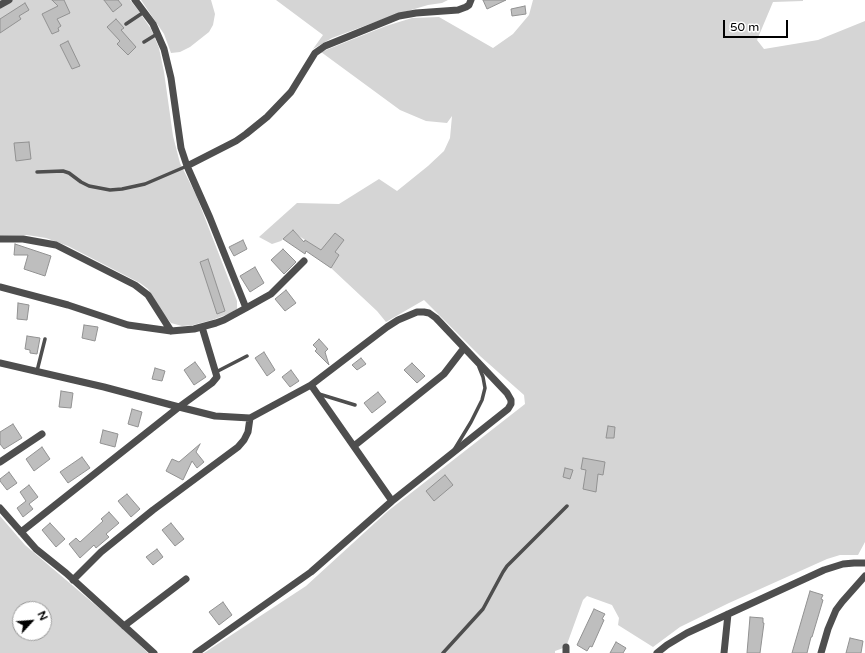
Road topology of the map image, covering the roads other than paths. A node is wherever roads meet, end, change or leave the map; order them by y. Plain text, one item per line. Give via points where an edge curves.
1 (9, 0) edge
2 (135, 0) edge
3 (471, 0) edge
4 (0, 5) edge
5 (144, 12) junction
6 (126, 24) dead end
7 (158, 34) junction
8 (144, 42) dead end
9 (187, 166) junction
10 (37, 172) dead end
11 (0, 239) edge
12 (304, 261) dead end
13 (0, 287) edge
14 (246, 308) junction
15 (202, 327) junction
16 (171, 331) junction
17 (45, 339) dead end
18 (464, 348) junction
19 (247, 356) dead end
20 (477, 361) junction
21 (0, 363) edge
22 (37, 371) junction
23 (216, 372) junction
24 (311, 385) junction
25 (317, 394) junction
26 (355, 405) dead end
27 (179, 407) junction
28 (250, 418) junction
29 (42, 434) dead end
30 (354, 446) junction
31 (451, 454) junction
32 (0, 462) edge
33 (392, 501) junction
34 (567, 506) dead end
35 (0, 508) edge
36 (21, 532) junction
37 (865, 563) edge
38 (865, 576) edge
39 (186, 578) dead end
40 (73, 580) junction
41 (728, 614) junction
42 (124, 626) junction
43 (154, 653) edge
44 (196, 653) edge
45 (443, 653) edge
46 (657, 653) edge
47 (724, 653) edge
48 (821, 653) edge

1 - 4 street
2 - 5 street
3 - 9 street via 469,5 458,10 399,16 325,46 315,53 291,92 267,117 236,141
5 - 6 lane
5 - 7 street
7 - 8 lane
7 - 9 street via 167,58 179,136
9 - 10 lane via 145,184 110,190 89,186 69,172
9 - 14 street
11 - 16 street via 23,239 56,245 135,285 148,295
12 - 14 street via 271,294
13 - 16 street via 68,305 128,325
14 - 15 street via 224,320
15 - 16 street
15 - 23 street
17 - 22 lane
18 - 20 street
18 - 24 street via 436,318 424,312 417,312 387,327
18 - 30 street via 444,374
19 - 23 lane
20 - 31 lane via 484,382 482,400
20 - 31 street via 508,393 511,404
21 - 22 street
22 - 27 street
23 - 27 street via 217,377 212,383
24 - 25 street
24 - 28 street
25 - 26 lane
25 - 30 street
27 - 28 street via 214,416
27 - 36 street
28 - 40 street via 248,432 238,447 101,552
29 - 32 street
30 - 33 street
31 - 33 street
33 - 44 street via 311,572
34 - 45 lane via 507,566 484,609
35 - 36 street
36 - 40 street
37 - 41 street via 843,564 824,570
38 - 48 street via 836,610
39 - 42 street
40 - 42 street
41 - 46 street via 687,633
41 - 47 street
42 - 43 street

